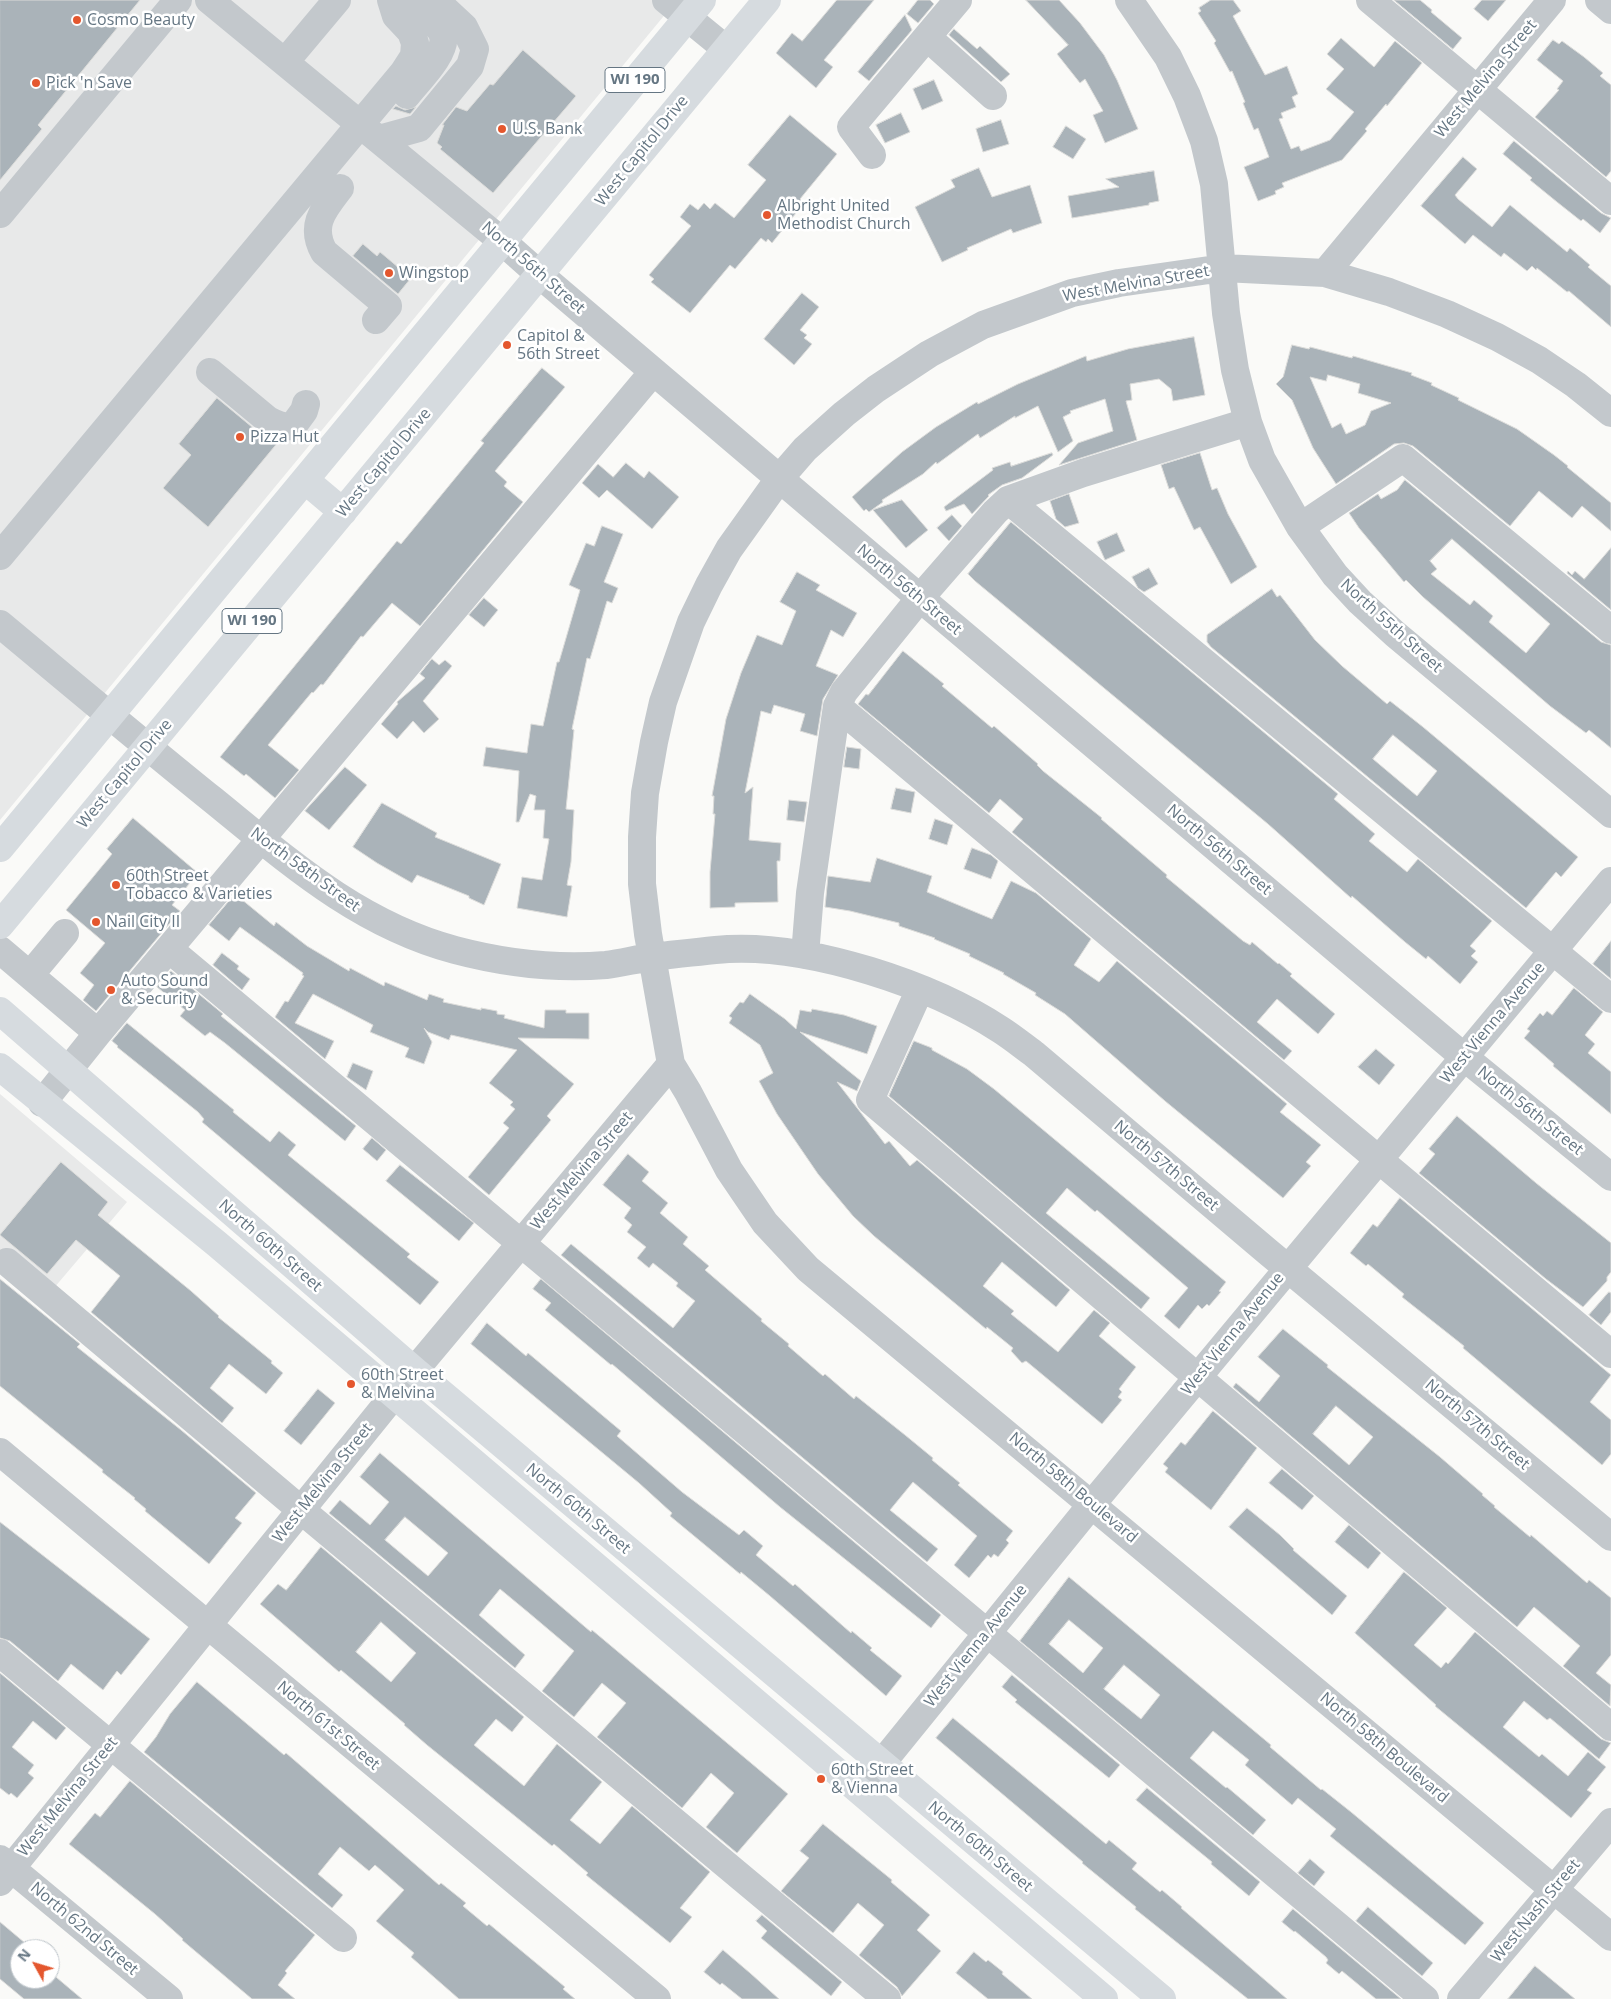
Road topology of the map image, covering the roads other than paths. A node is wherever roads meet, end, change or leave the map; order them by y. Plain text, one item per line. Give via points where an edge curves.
1 (178, 0) edge
2 (209, 0) edge
3 (337, 0) edge
4 (391, 0) edge
5 (408, 0) edge
6 (435, 0) edge
7 (666, 0) edge
8 (767, 0) edge
9 (958, 0) edge
10 (1129, 0) edge
11 (1370, 0) edge
12 (1552, 0) edge
13 (1600, 0) edge
14 (694, 8) edge
15 (1611, 10) edge
16 (927, 37) junction
17 (726, 48) junction
18 (285, 62) junction
19 (1478, 90) junction
20 (993, 96) dead end
21 (370, 132) junction
22 (872, 155) dead end
23 (340, 188) dead end
24 (1611, 201) edge
25 (0, 214) edge
26 (503, 242) junction
27 (1223, 268) junction
28 (1325, 273) junction
29 (540, 275) junction
30 (376, 320) dead end
31 (210, 372) dead end
32 (653, 372) junction
33 (306, 404) dead end
34 (1611, 414) edge
35 (1248, 422) junction
36 (779, 479) junction
37 (305, 480) junction
38 (1008, 500) junction
39 (343, 512) junction
40 (1300, 527) junction
41 (0, 556) edge
42 (920, 598) junction
43 (0, 624) edge
44 (1611, 630) edge
45 (836, 706) junction
46 (109, 715) junction
47 (148, 747) junction
48 (1611, 814) edge
49 (5, 839) edge
50 (261, 839) junction
51 (1611, 881) edge
52 (0, 925) edge
53 (65, 933) dead end
54 (169, 949) junction
55 (0, 950) edge
56 (1553, 950) junction
57 (805, 955) junction
58 (651, 957) junction
59 (30, 975) junction
60 (920, 989) junction
61 (1611, 999) edge
62 (0, 1011) edge
63 (98, 1032) junction
64 (1464, 1057) junction
65 (671, 1064) junction
66 (0, 1067) edge
67 (68, 1070) junction
68 (42, 1103) junction
69 (1379, 1159) junction
70 (1611, 1178) edge
71 (522, 1242) junction
72 (7, 1262) dead end
73 (1288, 1268) junction
74 (1611, 1354) edge
75 (415, 1371) junction
76 (1197, 1379) junction
77 (394, 1395) junction
78 (0, 1452) edge
79 (1092, 1504) junction
80 (301, 1510) junction
81 (1611, 1537) edge
82 (208, 1626) junction
83 (986, 1634) junction
84 (0, 1654) edge
85 (1611, 1727) edge
86 (112, 1744) junction
87 (880, 1764) junction
88 (860, 1790) junction
89 (1611, 1822) edge
90 (4, 1870) edge
91 (1554, 1890) junction
92 (1611, 1937) edge
93 (343, 1938) dead end
94 (169, 1999) edge
95 (657, 1999) edge
96 (887, 1999) edge
97 (1104, 1999) edge
98 (1162, 1999) edge
99 (1425, 1999) edge
100 (1461, 1999) edge

1 - 25 street
2 - 18 street, North 56th Street
3 - 18 street
4 - 21 street via 396,16 411,32 415,43 414,56
5 - 21 street via 438,28 443,36 442,47 386,121
6 - 21 street via 464,27 474,50 470,66 420,128
7 - 14 street
8 - 17 main road, West Capitol Drive / WI 190
9 - 16 street
10 - 27 street, North 55th Street via 1168,57 1204,141 1214,184
11 - 19 street
12 - 19 street, West Melvina Street
13 - 15 street
14 - 17 street
14 - 26 main road, WI 190
16 - 20 street
16 - 22 street via 851,127
17 - 29 main road, West Capitol Drive / WI 190
18 - 21 street, North 56th Street
19 - 24 street
19 - 28 street, West Melvina Street
21 - 26 street, North 56th Street
21 - 41 street
23 - 30 street via 319,220 318,242 324,252 388,306
26 - 29 street, North 56th Street
26 - 37 main road, WI 190
27 - 28 street, West Melvina Street
27 - 35 street, North 55th Street via 1235,370
27 - 36 street, West Melvina Street via 1072,293 983,325 929,354 876,389 805,449
28 - 34 street, West Melvina Street via 1397,295 1497,337 1539,360
29 - 32 street, North 56th Street
29 - 39 main road, West Capitol Drive / WI 190
31 - 33 street via 277,425 293,426
32 - 36 street, North 56th Street
32 - 50 street
35 - 38 street
35 - 40 street, North 55th Street via 1262,460
36 - 42 street, North 56th Street
36 - 58 street, West Melvina Street via 729,549 709,585 680,650 663,702 645,793 642,837 642,884
37 - 39 main road
37 - 46 main road, WI 190
38 - 42 street
38 - 56 street
39 - 47 main road, West Capitol Drive / WI 190
40 - 44 street via 1403,458
40 - 48 street, North 55th Street via 1335,575 1360,602
42 - 45 street
42 - 64 street, North 56th Street
43 - 46 street, North 58th Street
45 - 57 street via 810,894
45 - 69 street
46 - 47 street, North 58th Street
46 - 49 main road, WI 190
47 - 50 street, North 58th Street
47 - 52 main road, West Capitol Drive / WI 190
50 - 54 street
50 - 58 street, North 58th Street via 346,903 414,937 453,949 530,964 571,966
51 - 56 street, West Vienna Avenue
53 - 59 street
54 - 63 street
54 - 71 street
55 - 59 street
56 - 61 street
56 - 64 street, West Vienna Avenue
57 - 58 street, North 57th Street via 731,949
57 - 60 street, North 57th Street via 851,965
58 - 65 street, North 58th Boulevard
59 - 63 street
60 - 73 street, North 57th Street via 1000,1029 1034,1054
60 - 76 street via 870,1100
62 - 67 main road, North 60th Street
63 - 67 street
64 - 69 street, West Vienna Avenue
64 - 70 street, North 56th Street
65 - 71 street, West Melvina Street
65 - 79 street, North 58th Boulevard via 729,1170 765,1223 808,1269
66 - 68 main road, North 60th Street
67 - 68 street
67 - 75 main road, North 60th Street
68 - 77 main road, North 60th Street via 217,1244
69 - 73 street, West Vienna Avenue
69 - 74 street
71 - 75 street, West Melvina Street
71 - 83 street
72 - 80 street
73 - 76 street, West Vienna Avenue
73 - 81 street, North 57th Street
75 - 77 street, West Melvina Street
75 - 87 main road, North 60th Street
76 - 79 street, West Vienna Avenue
76 - 85 street
77 - 80 street, West Melvina Street
77 - 88 main road, North 60th Street
78 - 82 street, North 61st Street
79 - 83 street, West Vienna Avenue
79 - 91 street, North 58th Boulevard
80 - 82 street, West Melvina Street
80 - 96 street
82 - 86 street, West Melvina Street
82 - 95 street, North 61st Street
83 - 87 street, West Vienna Avenue
83 - 99 street
84 - 86 street
86 - 90 street, West Melvina Street
86 - 93 street
87 - 88 street, West Vienna Avenue
87 - 98 main road, North 60th Street
88 - 97 main road, North 60th Street
89 - 91 street, West Nash Street
90 - 94 street, North 62nd Street
91 - 92 street, North 58th Boulevard
91 - 100 street, West Nash Street

